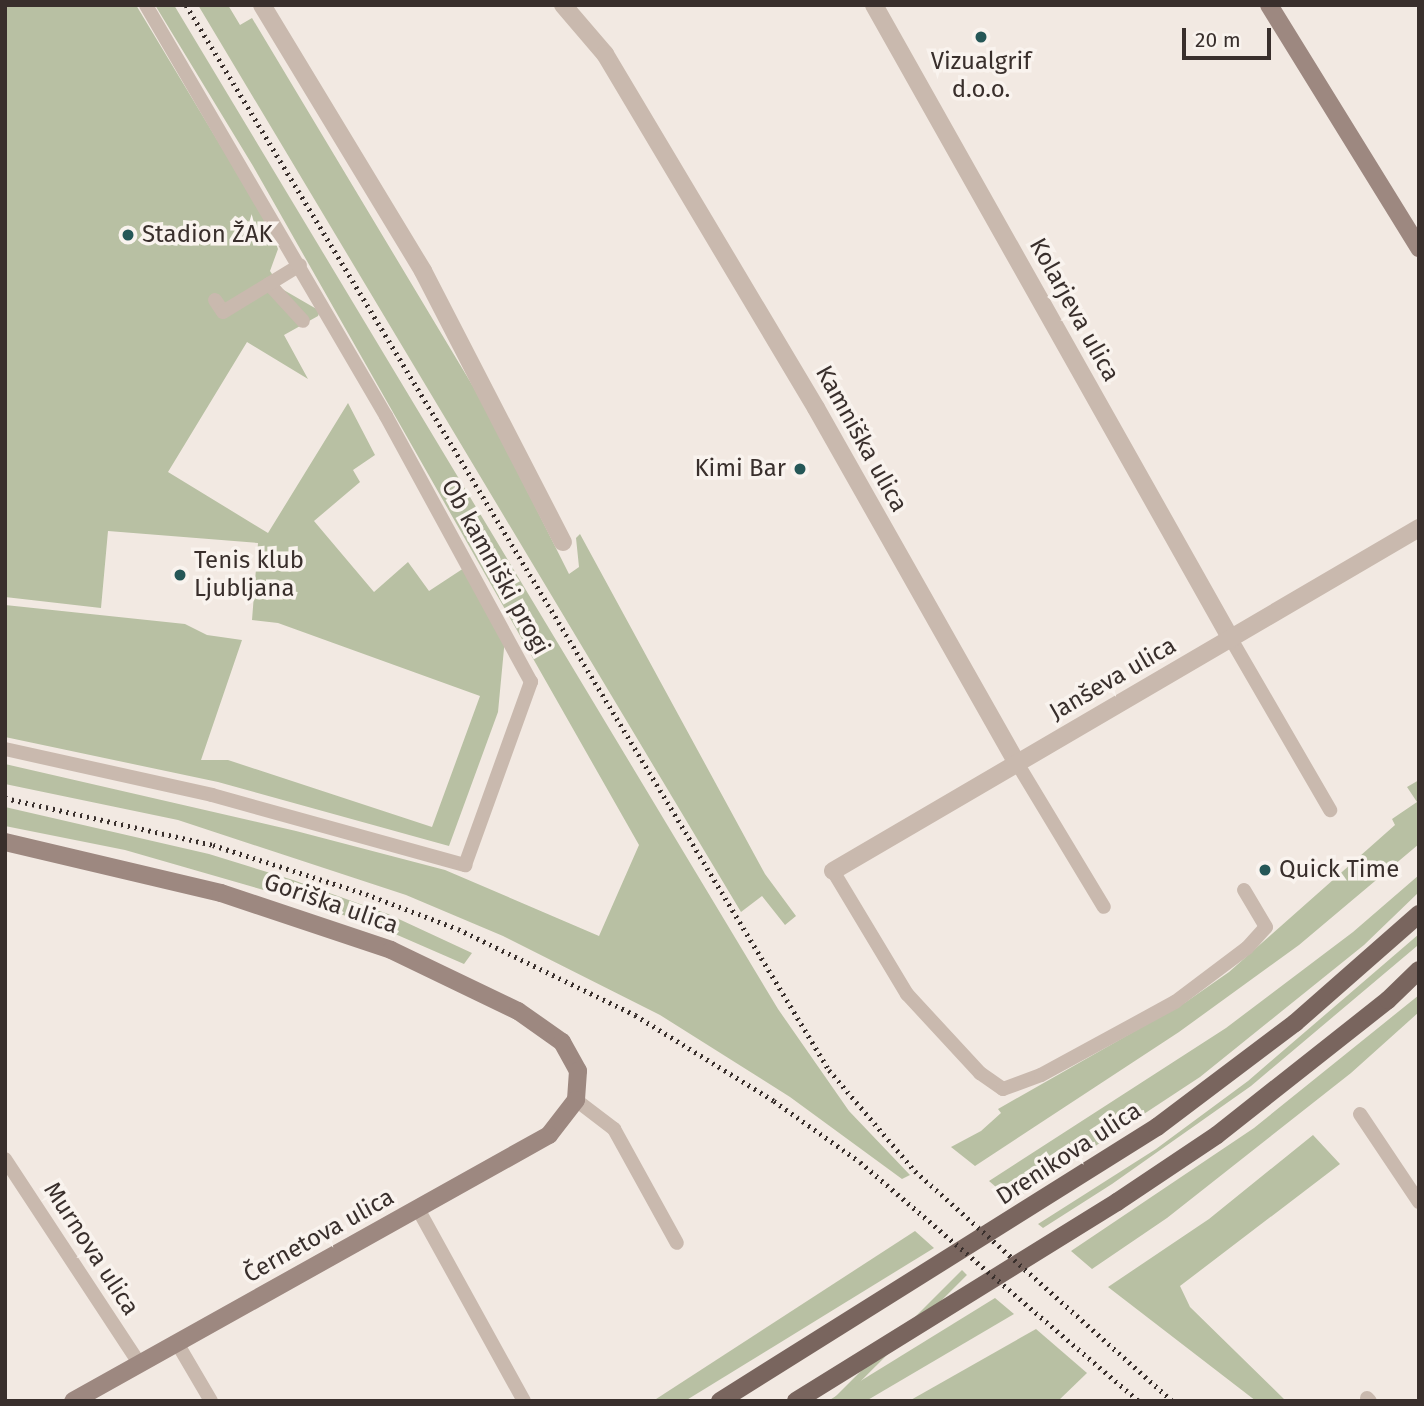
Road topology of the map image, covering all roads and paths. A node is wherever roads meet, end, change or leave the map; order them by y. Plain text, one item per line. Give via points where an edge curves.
1 (146, 5) edge
2 (262, 5) edge
3 (562, 5) edge
4 (874, 5) edge
5 (1269, 5) edge
6 (1419, 248) edge
7 (300, 265) junction
8 (270, 284) junction
9 (215, 300) dead end
10 (303, 321) dead end
11 (1419, 528) edge
12 (563, 542) dead end
13 (1231, 639) junction
14 (5, 749) edge
15 (1017, 763) junction
16 (1330, 810) dead end
17 (5, 842) edge
18 (833, 871) joint
19 (1244, 890) dead end
20 (1104, 907) dead end
21 (1419, 914) edge
22 (1419, 970) edge
23 (576, 1100) junction
24 (1360, 1114) dead end
25 (5, 1159) edge
26 (1419, 1202) edge
27 (418, 1209) junction
28 (677, 1243) dead end
29 (177, 1343) junction
30 (139, 1363) junction
31 (73, 1401) edge
32 (211, 1401) edge
33 (524, 1401) edge
34 (720, 1401) edge
35 (796, 1401) edge

1 - 7 lane, Ob kamniški progi
2 - 12 street via 423,271
3 - 15 street, Kamniška ulica via 605,54 810,397
4 - 13 street, Kolarjeva ulica
5 - 6 street
7 - 8 lane
7 - 14 lane, Ob kamniški progi via 531,682 465,865 212,795
8 - 9 lane via 223,313
8 - 10 lane
11 - 13 street, Janševa ulica
13 - 15 street, Janševa ulica
13 - 16 lane
15 - 18 street, Janševa ulica
15 - 20 lane, Kamniška ulica
17 - 23 street, Goriška ulica via 250,902 348,933 458,979 518,1011 562,1042 578,1071
18 - 19 lane via 907,994 980,1073 1003,1088 1041,1075 1175,1002 1247,948 1266,927
21 - 34 main road, Drenikova ulica via 1295,1023 1157,1127
22 - 35 main road via 1217,1135
23 - 27 street, Černetova ulica via 549,1135
23 - 28 lane via 614,1129
24 - 26 lane
25 - 30 lane, Murnova ulica
27 - 29 street, Černetova ulica
27 - 33 lane
29 - 30 street, Černetova ulica
29 - 32 lane
30 - 31 street, Černetova ulica

